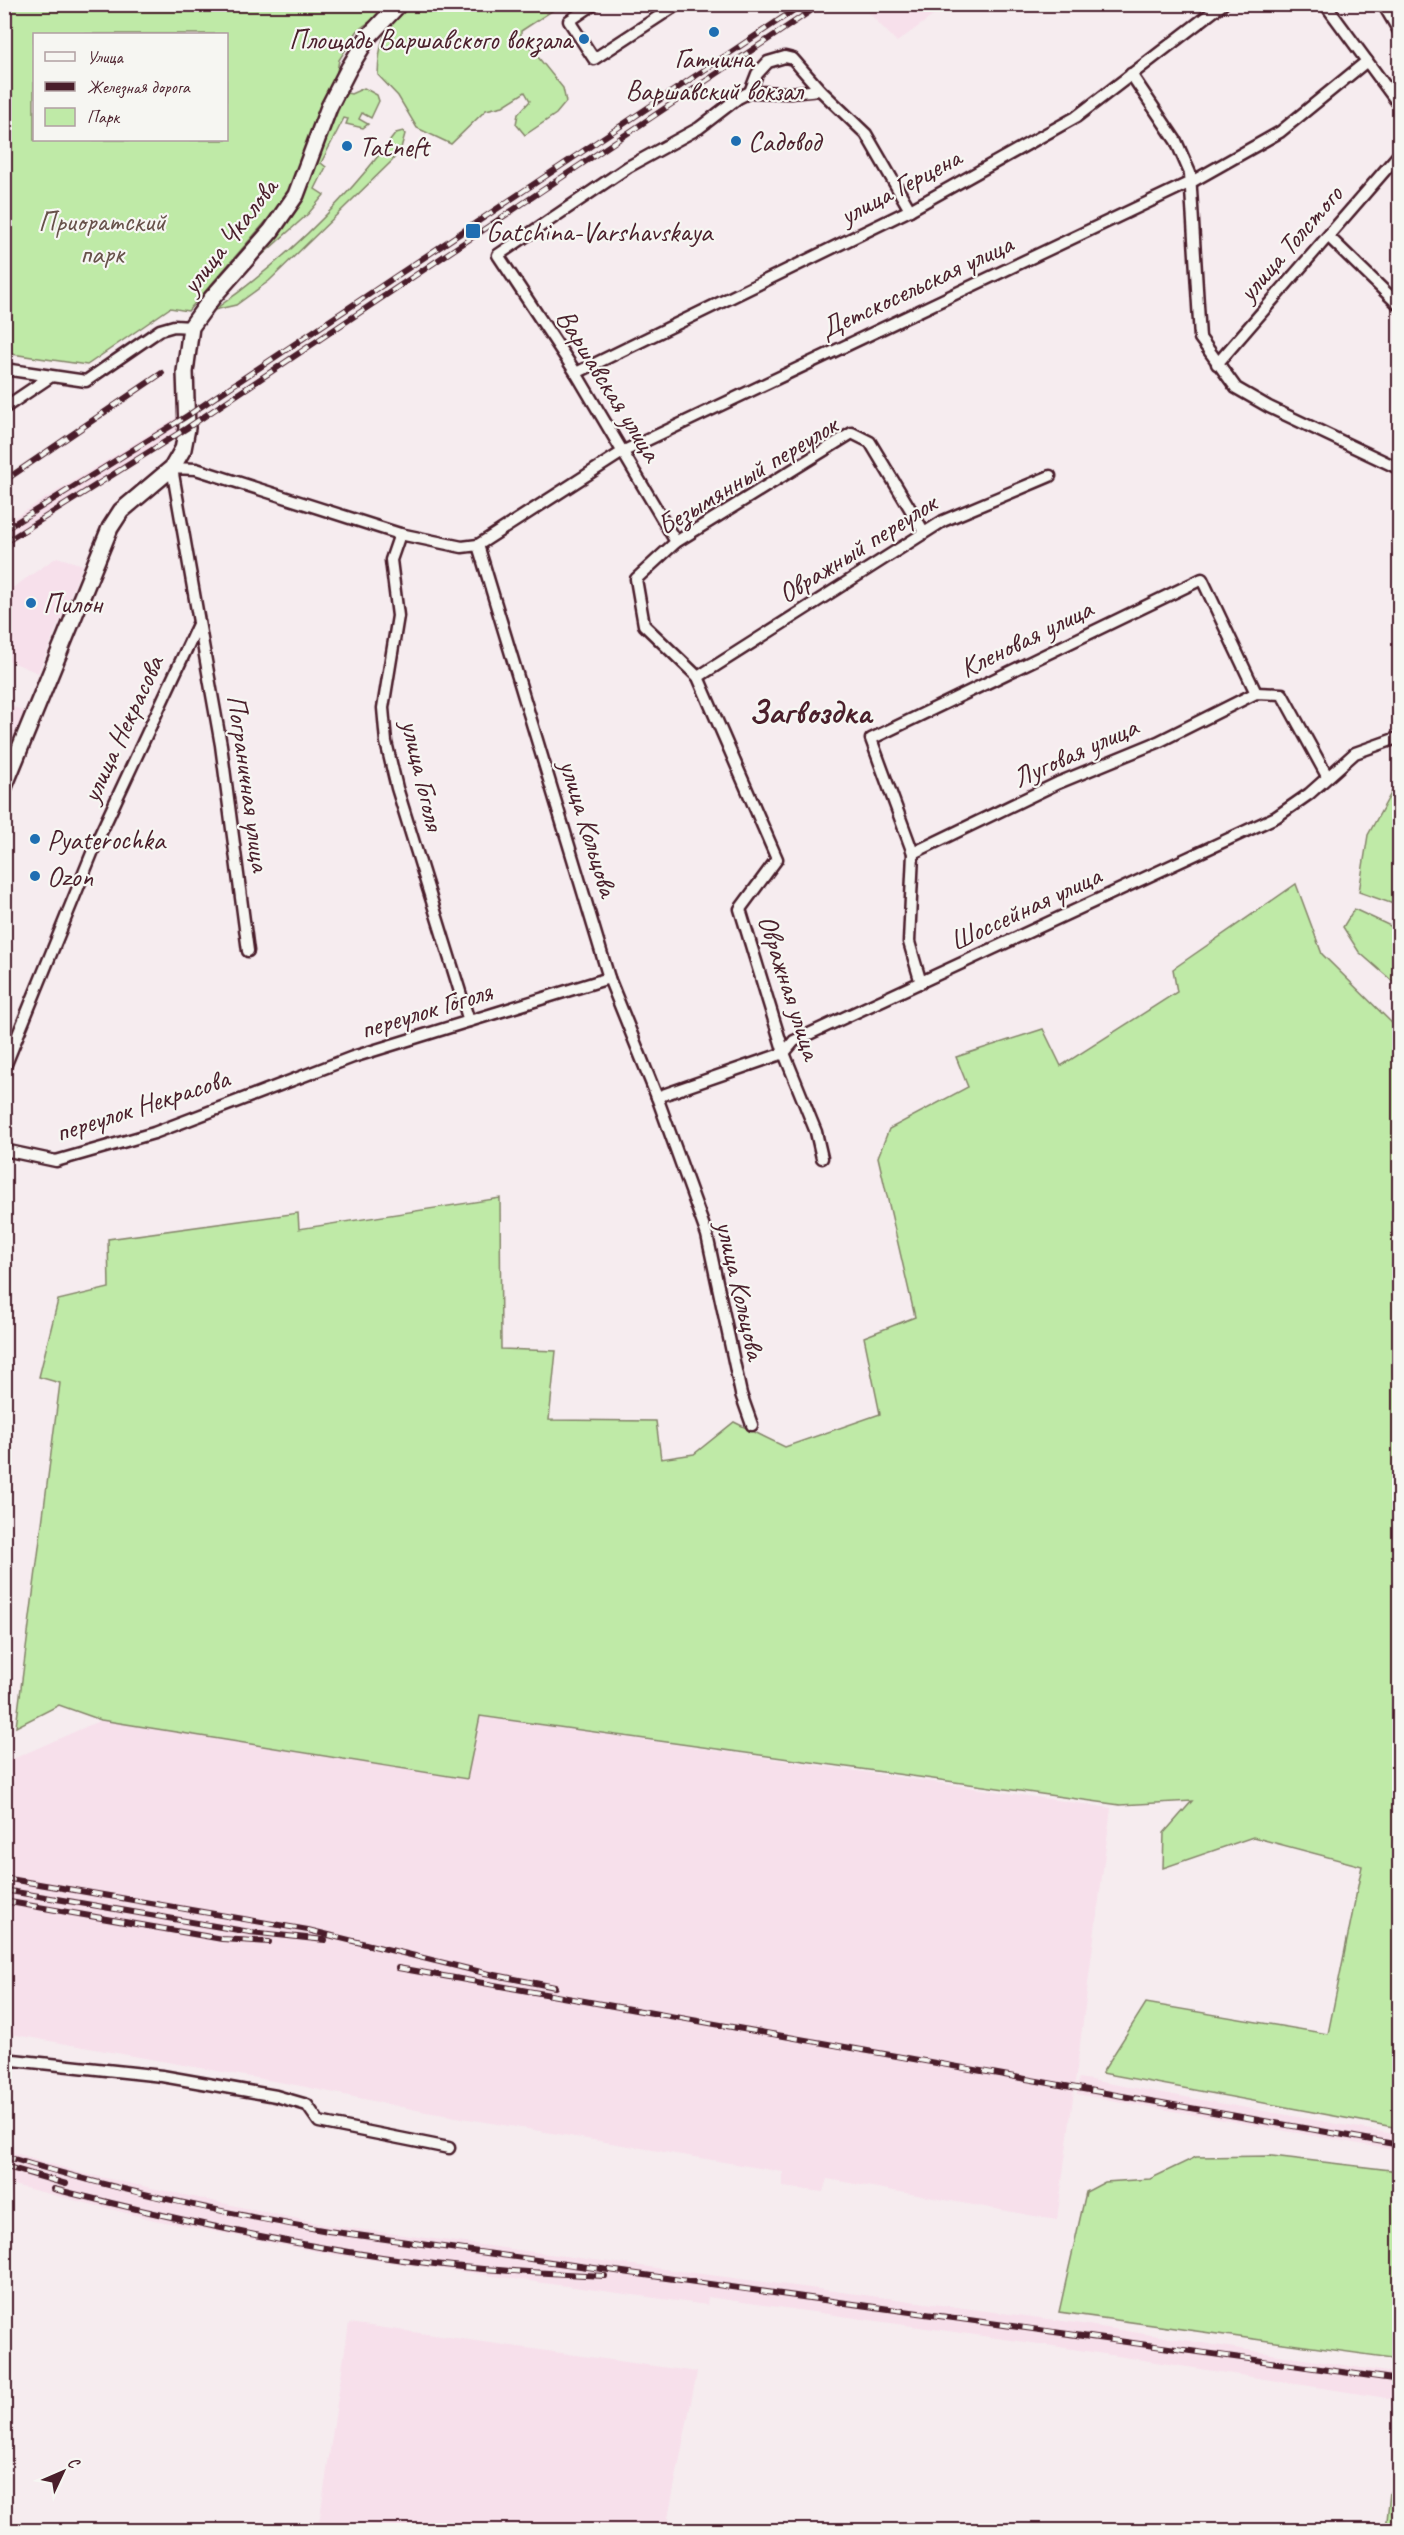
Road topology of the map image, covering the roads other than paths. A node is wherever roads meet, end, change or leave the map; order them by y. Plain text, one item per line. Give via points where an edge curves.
1 (399, 4) edge
2 (594, 4) edge
3 (678, 4) edge
4 (1223, 4) edge
5 (1325, 4) edge
6 (1383, 4) edge
7 (1400, 33) edge
8 (1367, 61) junction
9 (807, 74) junction
10 (1131, 75) junction
11 (803, 90) junction
12 (820, 90) junction
13 (750, 92) junction
14 (1400, 106) edge
15 (1400, 153) edge
16 (1191, 182) junction
17 (910, 210) junction
18 (1329, 237) junction
19 (1400, 306) edge
20 (191, 327) junction
21 (1217, 364) junction
22 (4, 369) edge
23 (576, 373) junction
24 (50, 377) junction
25 (4, 408) edge
26 (624, 451) junction
27 (172, 468) junction
28 (1400, 469) edge
29 (1050, 476) dead end
30 (924, 532) junction
31 (400, 534) junction
32 (676, 542) junction
33 (478, 545) junction
34 (199, 622) junction
35 (644, 625) joint
36 (698, 677) junction
37 (1256, 693) junction
38 (1400, 737) edge
39 (1327, 776) junction
40 (4, 787) edge
41 (913, 853) junction
42 (248, 951) dead end
43 (609, 978) junction
44 (921, 983) junction
45 (470, 1021) junction
46 (784, 1053) junction
47 (4, 1069) edge
48 (259, 1093) joint
49 (657, 1097) junction
50 (4, 1150) edge
51 (822, 1158) dead end
52 (752, 1425) dead end
53 (4, 2059) edge
54 (449, 2148) dead end

1 - 20 main road, улица Чкалова via 369,37 349,68 329,107 296,195
2 - 3 street via 569,21 594,59
4 - 10 street, улица Герцена
5 - 8 street
6 - 7 street
8 - 14 street
8 - 16 street, Детскосельская улица via 1280,132
9 - 11 street
9 - 12 street
9 - 13 street via 793,59 775,58 757,74
10 - 16 street via 1176,141
10 - 17 street, улица Герцена via 1076,117
11 - 12 street
11 - 13 street
12 - 17 street via 866,134
13 - 23 street, Варшавская улица via 699,128 628,167 498,255
15 - 18 street, улица Толстого
16 - 21 street via 1200,338
16 - 26 street, Детскосельская улица
17 - 23 street, улица Герцена
18 - 19 street
18 - 21 street, улица Толстого
20 - 24 street via 160,330 86,381
20 - 27 main road, улица Чкалова via 185,372 187,416 183,449
21 - 28 street via 1236,388 1269,407
22 - 24 street
23 - 26 street, Варшавская улица
24 - 25 street
26 - 32 street, Варшавская улица
26 - 33 street, Детскосельская улица
27 - 31 street via 196,469
27 - 34 street
27 - 40 main road via 122,511 110,528
29 - 30 street, Овражный переулок
30 - 32 street, Безымянный переулок via 870,442 852,433
30 - 36 street, Овражный переулок
31 - 33 street via 462,547
31 - 45 street, улица Гоголя via 391,560 398,616 383,708 386,742
32 - 35 street, Безымянный переулок via 636,579
33 - 43 street, улица Кольцова
34 - 42 street, Пограничная улица via 221,746
34 - 47 street, улица Некрасова via 98,841
35 - 36 street, Овражная улица
36 - 46 street, Овражная улица via 777,859 740,909
37 - 39 street via 1282,694
37 - 41 street, Луговая улица
37 - 41 street, Кленовая улица via 1202,579 871,739
38 - 39 street, Шоссейная улица via 1355,753
39 - 44 street, Шоссейная улица via 1276,817
41 - 44 street via 909,942
43 - 45 street, переулок Гоголя
43 - 49 street, улица Кольцова
44 - 46 street, Шоссейная улица via 794,1041
45 - 48 street, переулок Гоголя via 353,1057
46 - 49 street, Шоссейная улица
46 - 51 street, Овражная улица via 816,1132
48 - 50 street, переулок Некрасова via 154,1133 56,1161
49 - 52 street, улица Кольцова via 707,1236 741,1394
53 - 54 street via 162,2076 276,2096 307,2105 319,2122

